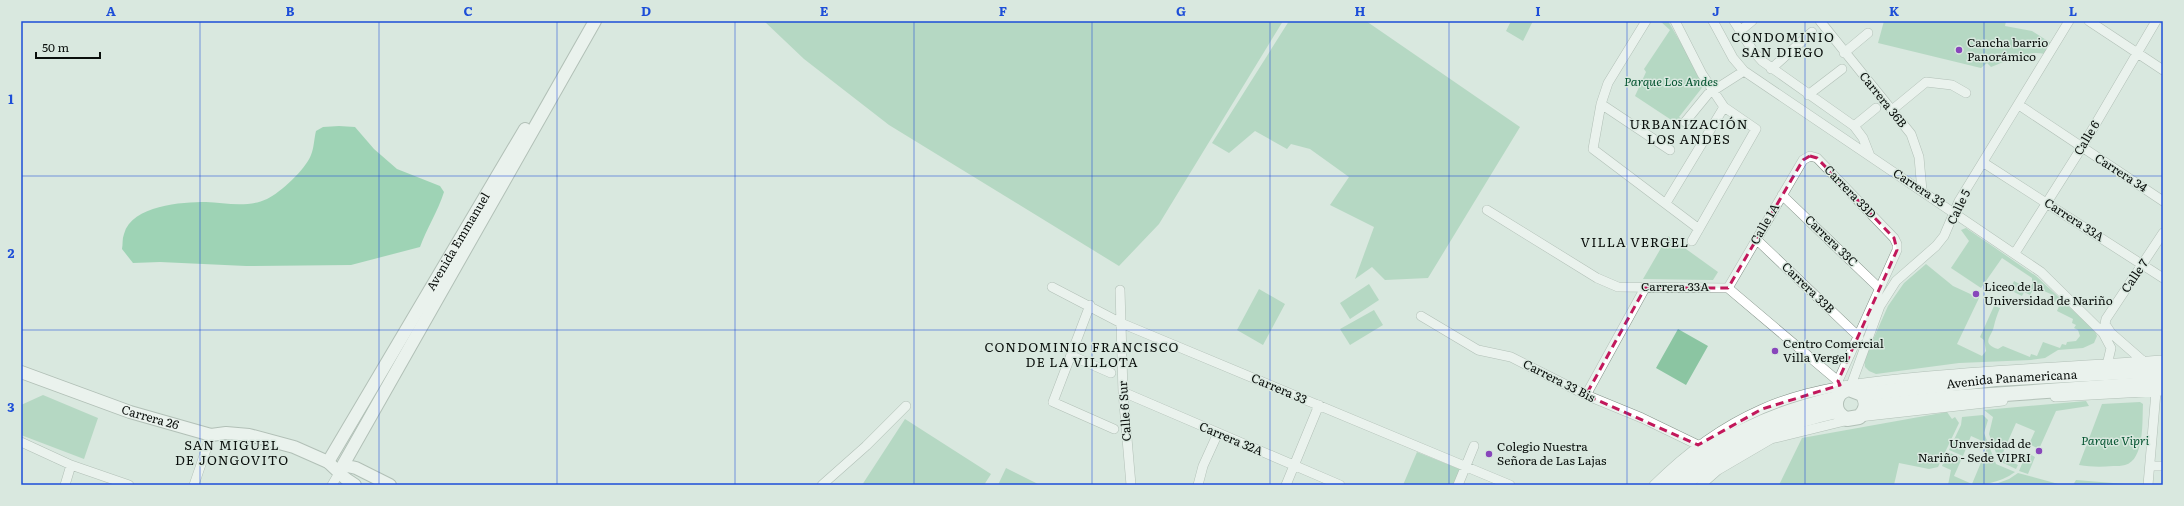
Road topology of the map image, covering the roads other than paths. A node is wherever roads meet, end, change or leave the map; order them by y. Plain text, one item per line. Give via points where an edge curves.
1 (588, 21) edge
2 (595, 21) edge
3 (1646, 21) edge
4 (1674, 21) edge
5 (1713, 21) edge
6 (1734, 21) edge
7 (1752, 21) edge
8 (1820, 21) edge
9 (2069, 21) edge
10 (2089, 21) edge
11 (2156, 21) edge
12 (1740, 31) junction
13 (1812, 32) dead end
14 (1868, 33) dead end
15 (1844, 53) junction
16 (2136, 53) junction
17 (1771, 69) junction
18 (1842, 69) dead end
19 (2163, 70) edge
20 (1744, 71) junction
21 (1712, 90) junction
22 (1966, 93) dead end
23 (1808, 95) junction
24 (1601, 104) junction
25 (2019, 105) junction
26 (1724, 107) junction
27 (1876, 108) dead end
28 (1892, 110) junction
29 (1685, 122) dead end
30 (1854, 126) junction
31 (2082, 147) junction
32 (1670, 150) dead end
33 (1870, 156) junction
34 (1803, 160) joint
35 (1984, 162) junction
36 (1922, 191) junction
37 (1782, 195) junction
38 (2163, 201) edge
39 (1666, 203) junction
40 (2047, 203) junction
41 (1487, 210) dead end
42 (1954, 212) junction
43 (1699, 229) junction
44 (2163, 232) edge
45 (1756, 239) junction
46 (1692, 242) dead end
47 (2015, 253) junction
48 (2142, 265) junction
49 (2163, 278) edge
50 (1052, 286) dead end
51 (1645, 288) junction
52 (1728, 288) junction
53 (1879, 288) junction
54 (1120, 290) dead end
55 (1090, 305) junction
56 (1421, 316) dead end
57 (1122, 323) junction
58 (1859, 337) junction
59 (1072, 356) junction
60 (2163, 360) edge
61 (2143, 361) junction
62 (2107, 365) junction
63 (2163, 370) edge
64 (21, 372) edge
65 (1111, 373) dead end
66 (1995, 374) junction
67 (2161, 389) edge
68 (1123, 392) junction
69 (1586, 396) junction
70 (1848, 398) junction
71 (906, 406) dead end
72 (1319, 406) junction
73 (1114, 429) dead end
74 (1218, 434) junction
75 (211, 435) junction
76 (21, 442) edge
77 (1698, 445) junction
78 (1474, 446) dead end
79 (71, 465) junction
80 (1294, 466) junction
81 (2150, 466) junction
82 (2163, 466) edge
83 (1466, 467) junction
84 (342, 473) edge
85 (65, 485) edge
86 (129, 485) edge
87 (194, 485) edge
88 (332, 485) edge
89 (390, 485) edge
90 (822, 485) edge
91 (1131, 485) edge
92 (1198, 485) edge
93 (1286, 485) edge
94 (1340, 485) edge
95 (1458, 485) edge
96 (1510, 485) edge
97 (1654, 485) edge
98 (1668, 485) edge
99 (1684, 485) edge
100 (1701, 485) edge
101 (2148, 485) edge

1 - 84 street, Avenida Emmanuel
2 - 84 street, Avenida Emmanuel
3 - 24 street via 1608,83
4 - 21 street
5 - 20 street, Carrera 33 via 1733,58
6 - 12 street
7 - 12 street
8 - 15 street, Carrera 36B
9 - 25 street, Calle 5
10 - 16 street
11 - 16 street, Calle 6
12 - 17 street via 1753,52
13 - 17 street
14 - 15 street
15 - 28 street, Carrera 36B
16 - 19 street
16 - 31 street, Calle 6
17 - 23 street
18 - 23 street
20 - 21 street
20 - 33 street, Carrera 33
21 - 26 street
21 - 29 street
22 - 28 street via 1952,85 1926,82
23 - 30 street
24 - 32 street
24 - 39 street via 1593,149
25 - 31 street, Carrera 34
25 - 35 street, Calle 5
26 - 39 street
26 - 43 street via 1755,127 1756,131
27 - 30 street
28 - 36 street, Carrera 36B via 1911,134 1919,157
30 - 33 street via 1863,138
31 - 38 street, Carrera 34
31 - 40 street, Calle 6
33 - 36 street, Carrera 33
34 - 37 street, Calle 1A
34 - 53 street, Carrera 33D via 1810,156 1817,158 1894,238 1897,250
35 - 40 street, Carrera 33A
35 - 42 street, Calle 5
36 - 42 street, Carrera 33
37 - 45 street, Calle 1A
37 - 53 street, Carrera 33C
39 - 43 street
40 - 47 street, Calle 6
40 - 48 street, Carrera 33A
41 - 51 street, Carrera 33A via 1597,278 1618,287
42 - 47 street, Carrera 33
42 - 70 street, Calle 5 via 1944,236 1896,281 1880,306
43 - 46 street
44 - 48 street, Calle 7
45 - 52 street, Calle 1A
45 - 58 street, Carrera 33B
47 - 62 street, Carrera 33 via 2041,272 2103,333 2110,348
48 - 49 street, Carrera 33A
48 - 61 street, Calle 7 via 2105,324 2111,333
50 - 55 street, Carrera 33
51 - 52 street, Carrera 33A
51 - 69 street
52 - 70 street
53 - 58 street
54 - 57 street, Calle 6 Sur
55 - 57 street, Carrera 33
55 - 59 street
56 - 69 street, Carrera 33 Bis via 1478,350 1511,357
57 - 68 street, Calle 6 Sur
57 - 72 street, Carrera 33
58 - 70 street
59 - 65 street
59 - 73 street via 1053,402
60 - 61 street
61 - 62 street
62 - 66 street
63 - 66 main road, Avenida Panamericana
64 - 75 street, Carrera 26 via 130,412
66 - 70 main road, Avenida Panamericana
67 - 70 main road, Avenida Panamericana via 1947,398
67 - 81 street
68 - 74 street, Carrera 32A
68 - 91 street, Calle 6 Sur
69 - 77 street, Carrera 33 Bis via 1642,418
70 - 77 street via 1805,394 1762,409
70 - 98 main road, Avenida Panamericana via 1778,414 1751,426 1699,458
70 - 99 main road, Avenida Panamericana via 1741,444
70 - 100 street via 1718,470
71 - 90 street
72 - 80 street
72 - 83 street, Carrera 33
74 - 80 street, Carrera 32A
74 - 92 street via 1203,466
75 - 84 street, Carrera 26 via 226,433 274,441 294,447
75 - 87 street
76 - 79 street
77 - 97 street
78 - 83 street
79 - 85 street
79 - 86 street
80 - 93 street
80 - 94 street, Carrera 32A
81 - 82 street
81 - 101 street
83 - 95 street
83 - 96 street, Carrera 33
84 - 88 street
84 - 89 street, Carrera 26

